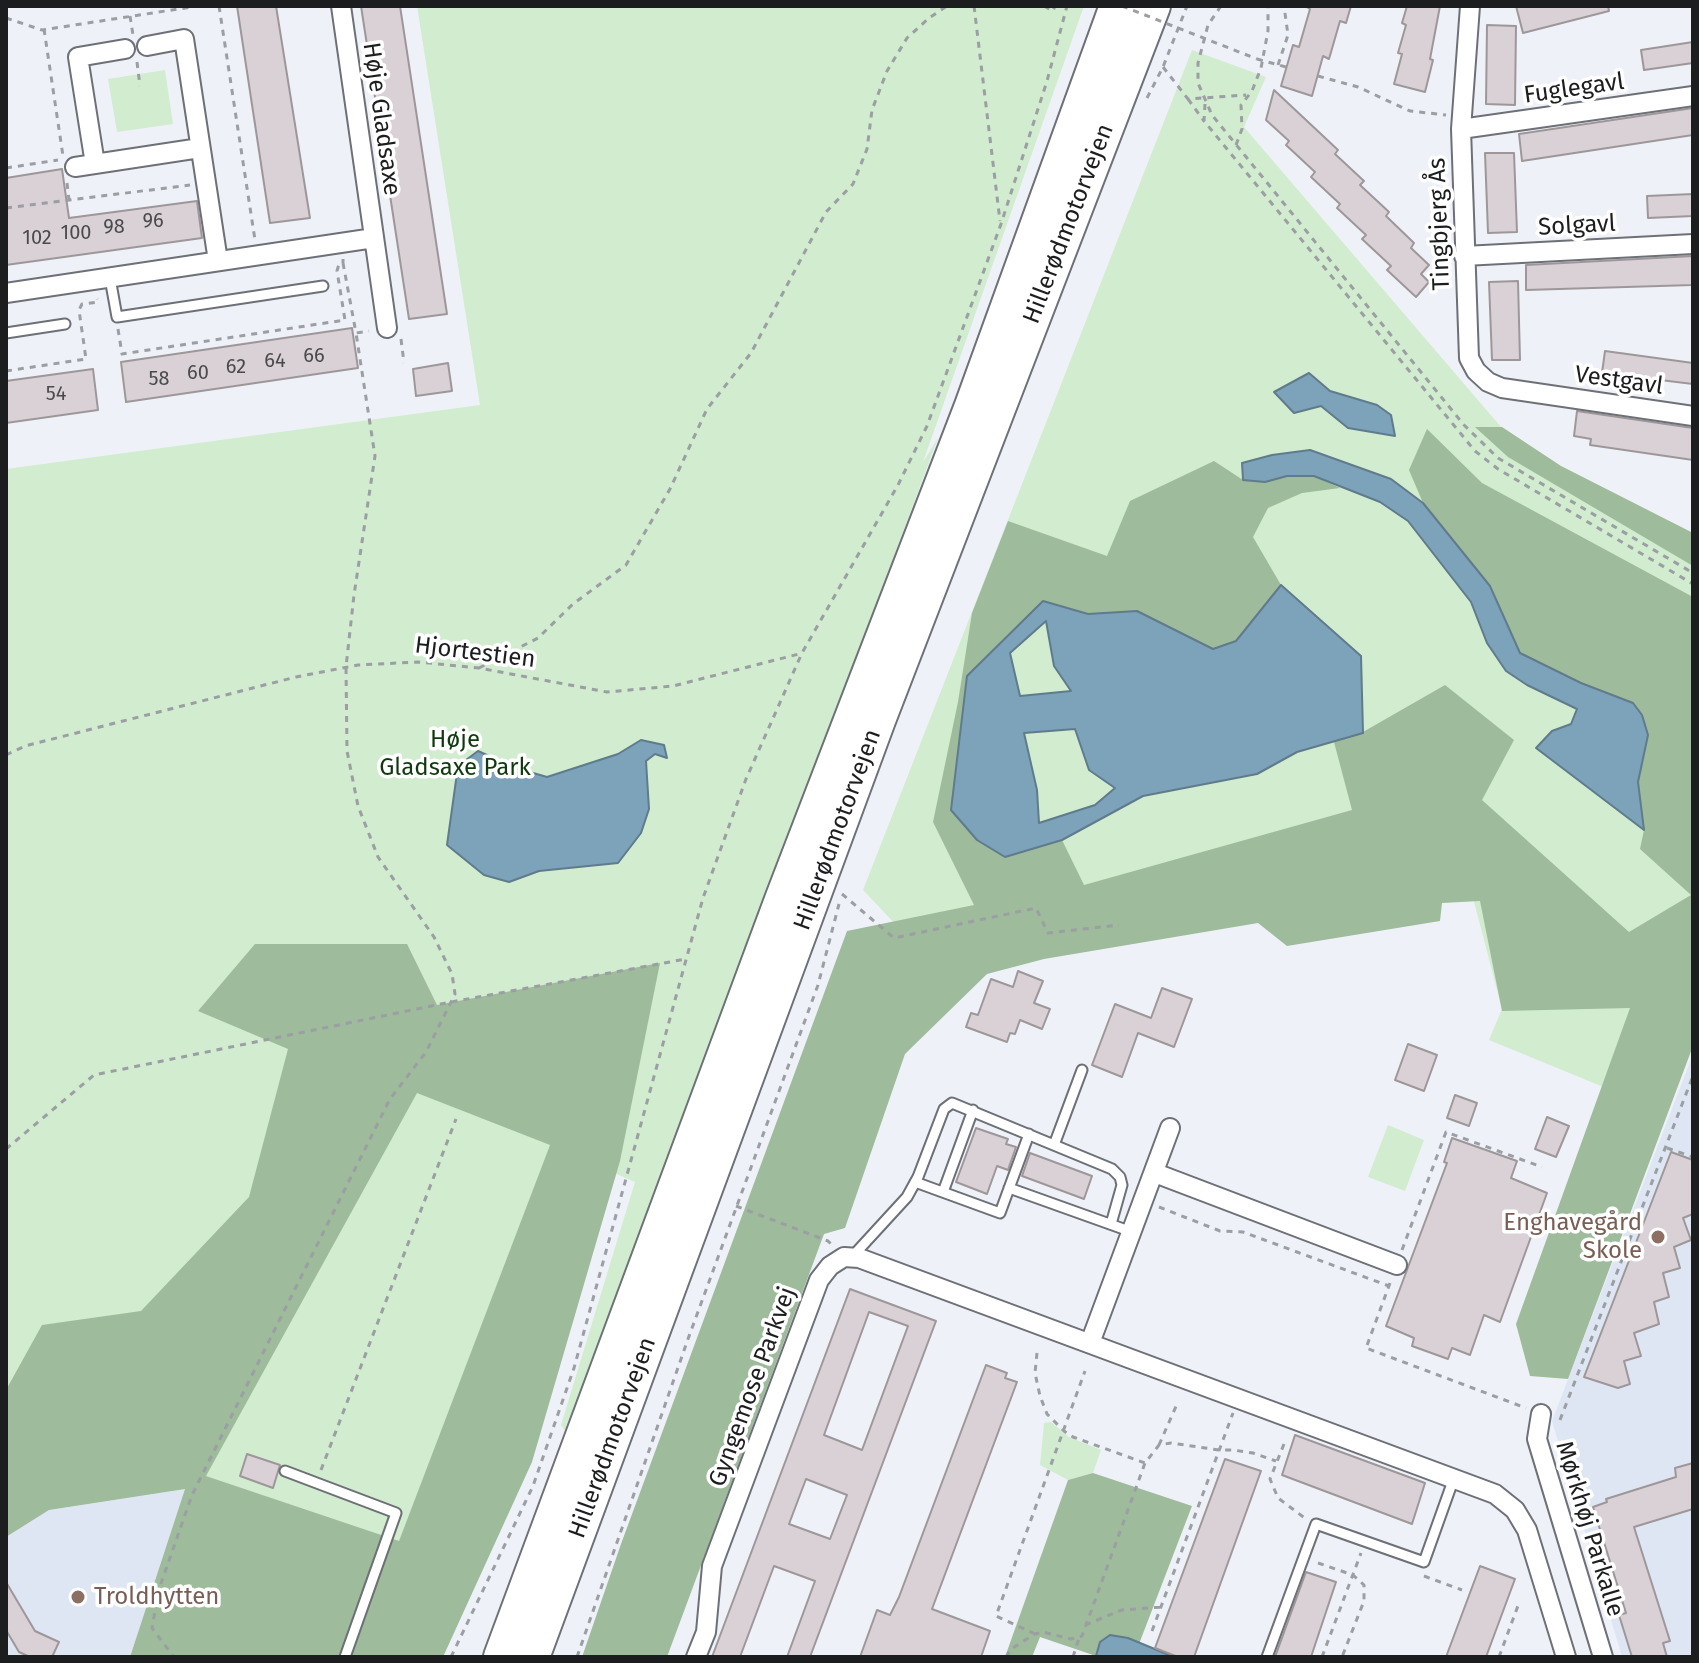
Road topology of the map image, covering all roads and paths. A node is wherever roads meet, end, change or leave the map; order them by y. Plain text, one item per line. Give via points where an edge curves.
1 (198, 6) edge
2 (219, 6) edge
3 (341, 6) edge
4 (947, 6) edge
5 (974, 6) edge
6 (1044, 6) edge
7 (1055, 6) edge
8 (1067, 6) edge
9 (1119, 6) edge
10 (1153, 6) edge
11 (1187, 6) edge
12 (1221, 6) edge
13 (1268, 6) edge
14 (1284, 6) edge
15 (1470, 6) edge
16 (6, 18) edge
17 (44, 29) junction
18 (147, 46) dead end
19 (125, 49) dead end
20 (1259, 59) junction
21 (1278, 65) junction
22 (1163, 67) junction
23 (1286, 67) dead end
24 (1318, 76) dead end
25 (1693, 96) edge
26 (1248, 97) junction
27 (1188, 99) junction
28 (1205, 100) junction
29 (1142, 106) dead end
30 (1204, 121) junction
31 (1462, 122) junction
32 (1236, 145) junction
33 (200, 148) junction
34 (69, 163) junction
35 (95, 164) junction
36 (6, 168) edge
37 (206, 183) junction
38 (69, 200) junction
39 (6, 208) edge
40 (1001, 224) junction
41 (374, 238) junction
42 (1693, 244) edge
43 (257, 256) junction
44 (1464, 256) junction
45 (218, 261) junction
46 (343, 263) dead end
47 (337, 271) dead end
48 (110, 278) junction
49 (323, 286) dead end
50 (6, 293) edge
51 (79, 310) dead end
52 (117, 317) junction
53 (65, 324) dead end
54 (387, 328) joint
55 (6, 333) edge
56 (356, 333) junction
57 (6, 371) edge
58 (1539, 394) joint
59 (1693, 416) edge
60 (1693, 573) edge
61 (1693, 584) edge
62 (802, 653) junction
63 (346, 667) junction
64 (479, 668) junction
65 (6, 755) edge
66 (1119, 925) dead end
67 (686, 959) junction
68 (451, 1002) junction
69 (1082, 1070) dead end
70 (1693, 1076) edge
71 (973, 1110) junction
72 (456, 1119) dead end
73 (1170, 1128) dead end
74 (1029, 1134) junction
75 (1054, 1145) junction
76 (1666, 1148) junction
77 (6, 1149) edge
78 (717, 1157) junction
79 (1693, 1157) edge
80 (1542, 1167) dead end
81 (1155, 1173) junction
82 (915, 1182) junction
83 (1009, 1188) junction
84 (943, 1192) junction
85 (1144, 1202) junction
86 (736, 1206) junction
87 (1111, 1224) junction
88 (1132, 1232) junction
89 (847, 1258) junction
90 (1397, 1265) junction
91 (1389, 1286) junction
92 (1090, 1343) junction
93 (1037, 1353) dead end
94 (611, 1361) junction
95 (1085, 1371) dead end
96 (1177, 1404) dead end
97 (1541, 1414) joint
98 (1229, 1424) dead end
99 (1064, 1431) junction
100 (1537, 1439) junction
101 (1284, 1444) dead end
102 (1159, 1445) junction
103 (1219, 1450) junction
104 (1276, 1461) junction
105 (1145, 1463) junction
106 (285, 1471) dead end
107 (1454, 1478) junction
108 (316, 1482) junction
109 (1316, 1524) junction
110 (1365, 1542) junction
111 (1304, 1558) junction
112 (1424, 1562) junction
113 (1353, 1575) junction
114 (1462, 1590) dead end
115 (1519, 1603) dead end
116 (1162, 1607) junction
117 (1085, 1625) junction
118 (1152, 1631) dead end
119 (1035, 1634) junction
120 (1079, 1638) junction
121 (568, 1652) edge
122 (177, 1657) edge
123 (345, 1657) edge
124 (451, 1657) edge
125 (476, 1657) edge
126 (501, 1657) edge
127 (532, 1657) edge
128 (576, 1657) edge
129 (696, 1657) edge
130 (1006, 1657) edge
131 (1073, 1657) edge
132 (1267, 1657) edge
133 (1322, 1657) edge
134 (1342, 1657) edge
135 (1499, 1657) edge
136 (1566, 1657) edge
137 (1603, 1657) edge

1 - 17 path
2 - 43 path
3 - 41 street, Høje Gladsaxe
4 - 64 path via 907,38 887,71 853,184 826,212 751,353 707,409 670,489 626,565 538,638
5 - 40 path
6 - 7 path via 1053,11
8 - 40 path
9 - 20 path, bridge
9 - 94 highway, Hillerødmotorvejen
10 - 78 highway, Hillerødmotorvejen via 878,720
11 - 22 path
12 - 28 path via 1208,25 1198,63
13 - 20 path via 1268,31
14 - 21 path via 1288,35
15 - 31 street, Tingbjerg Ås
16 - 17 path
17 - 34 path
18 - 33 street via 184,39
19 - 35 street via 78,57
20 - 21 path
20 - 26 path
21 - 23 path
22 - 27 path
22 - 29 path
24 - 31 path via 1410,111
25 - 31 street, Fuglegavl
26 - 28 path
26 - 32 path via 1241,105
27 - 28 path
27 - 30 path
28 - 30 path
28 - 32 path
30 - 61 path via 1475,451
31 - 44 street, Tingbjerg Ås
32 - 60 path via 1464,425 1498,458
33 - 35 street
33 - 37 street
34 - 35 street
34 - 36 path
34 - 38 path
37 - 38 path
37 - 45 street
38 - 39 path
40 - 62 path via 927,426
41 - 43 street
41 - 54 street, Høje Gladsaxe
42 - 44 street, Solgavl
43 - 45 street
44 - 58 street, Tingbjerg Ås via 1469,358 1476,371 1502,388
45 - 48 street
46 - 56 path
47 - 52 path via 345,320 122,354
48 - 50 street
48 - 52 lane
49 - 52 lane
51 - 57 path via 86,359
53 - 55 lane
54 - 56 path
56 - 63 path via 375,456
58 - 59 street, Vestgavl
62 - 64 path, Hjortestien via 673,686 607,692
62 - 67 path via 746,779
63 - 64 path, Hjortestien via 418,662
63 - 65 path, Hjortestien
63 - 68 path via 347,751 358,806 378,857 434,937 452,974
66 - 86 path via 1048,933 1036,908 894,938 842,894 818,985
67 - 68 path
67 - 124 path via 574,1368 533,1486
68 - 77 path via 94,1075
68 - 122 path via 426,1052 390,1099 192,1495 159,1589 152,1628
69 - 75 lane
70 - 76 path
71 - 74 lane
71 - 82 lane via 956,1103 946,1106
71 - 84 lane
72 - 108 path
73 - 81 street
74 - 75 lane
74 - 83 lane
75 - 87 lane via 1120,1177
76 - 79 path
76 - 100 path via 1558,1424
78 - 121 highway
78 - 127 highway, Hillerødmotorvejen
80 - 90 path via 1446,1132
81 - 85 street
81 - 90 street
82 - 84 lane
82 - 89 lane
83 - 84 lane via 1000,1213
83 - 87 lane
85 - 88 street
85 - 91 path
86 - 89 path via 828,1241
86 - 121 path
87 - 88 lane
88 - 92 street
89 - 92 street
89 - 129 street, Gyngemose Parkvej via 830,1266 819,1280 712,1566 706,1632
90 - 91 path
91 - 97 path via 1366,1348
92 - 107 street
93 - 99 path via 1040,1396 1047,1414
94 - 125 highway
94 - 126 highway, Hillerødmotorvejen
95 - 99 path
96 - 102 path
97 - 100 street, Mørkhøj Parkalle
98 - 103 path
99 - 105 path
99 - 119 path via 996,1616
100 - 137 street, Mørkhøj Parkalle
101 - 104 path
102 - 103 path
102 - 105 path
103 - 104 path
103 - 116 path
104 - 109 path via 1270,1479 1278,1498
105 - 117 path
106 - 108 lane
107 - 112 lane
107 - 136 street via 1495,1494 1515,1510 1527,1530
108 - 123 lane via 396,1513
109 - 110 lane
109 - 111 lane
110 - 112 lane
110 - 113 path
111 - 113 path
111 - 132 lane
112 - 114 path via 1420,1575
113 - 133 path
113 - 134 path via 1364,1585 1364,1601
115 - 135 path
116 - 117 path via 1122,1610
116 - 118 path
117 - 120 path
119 - 120 path
119 - 130 path
120 - 131 path
121 - 128 path

